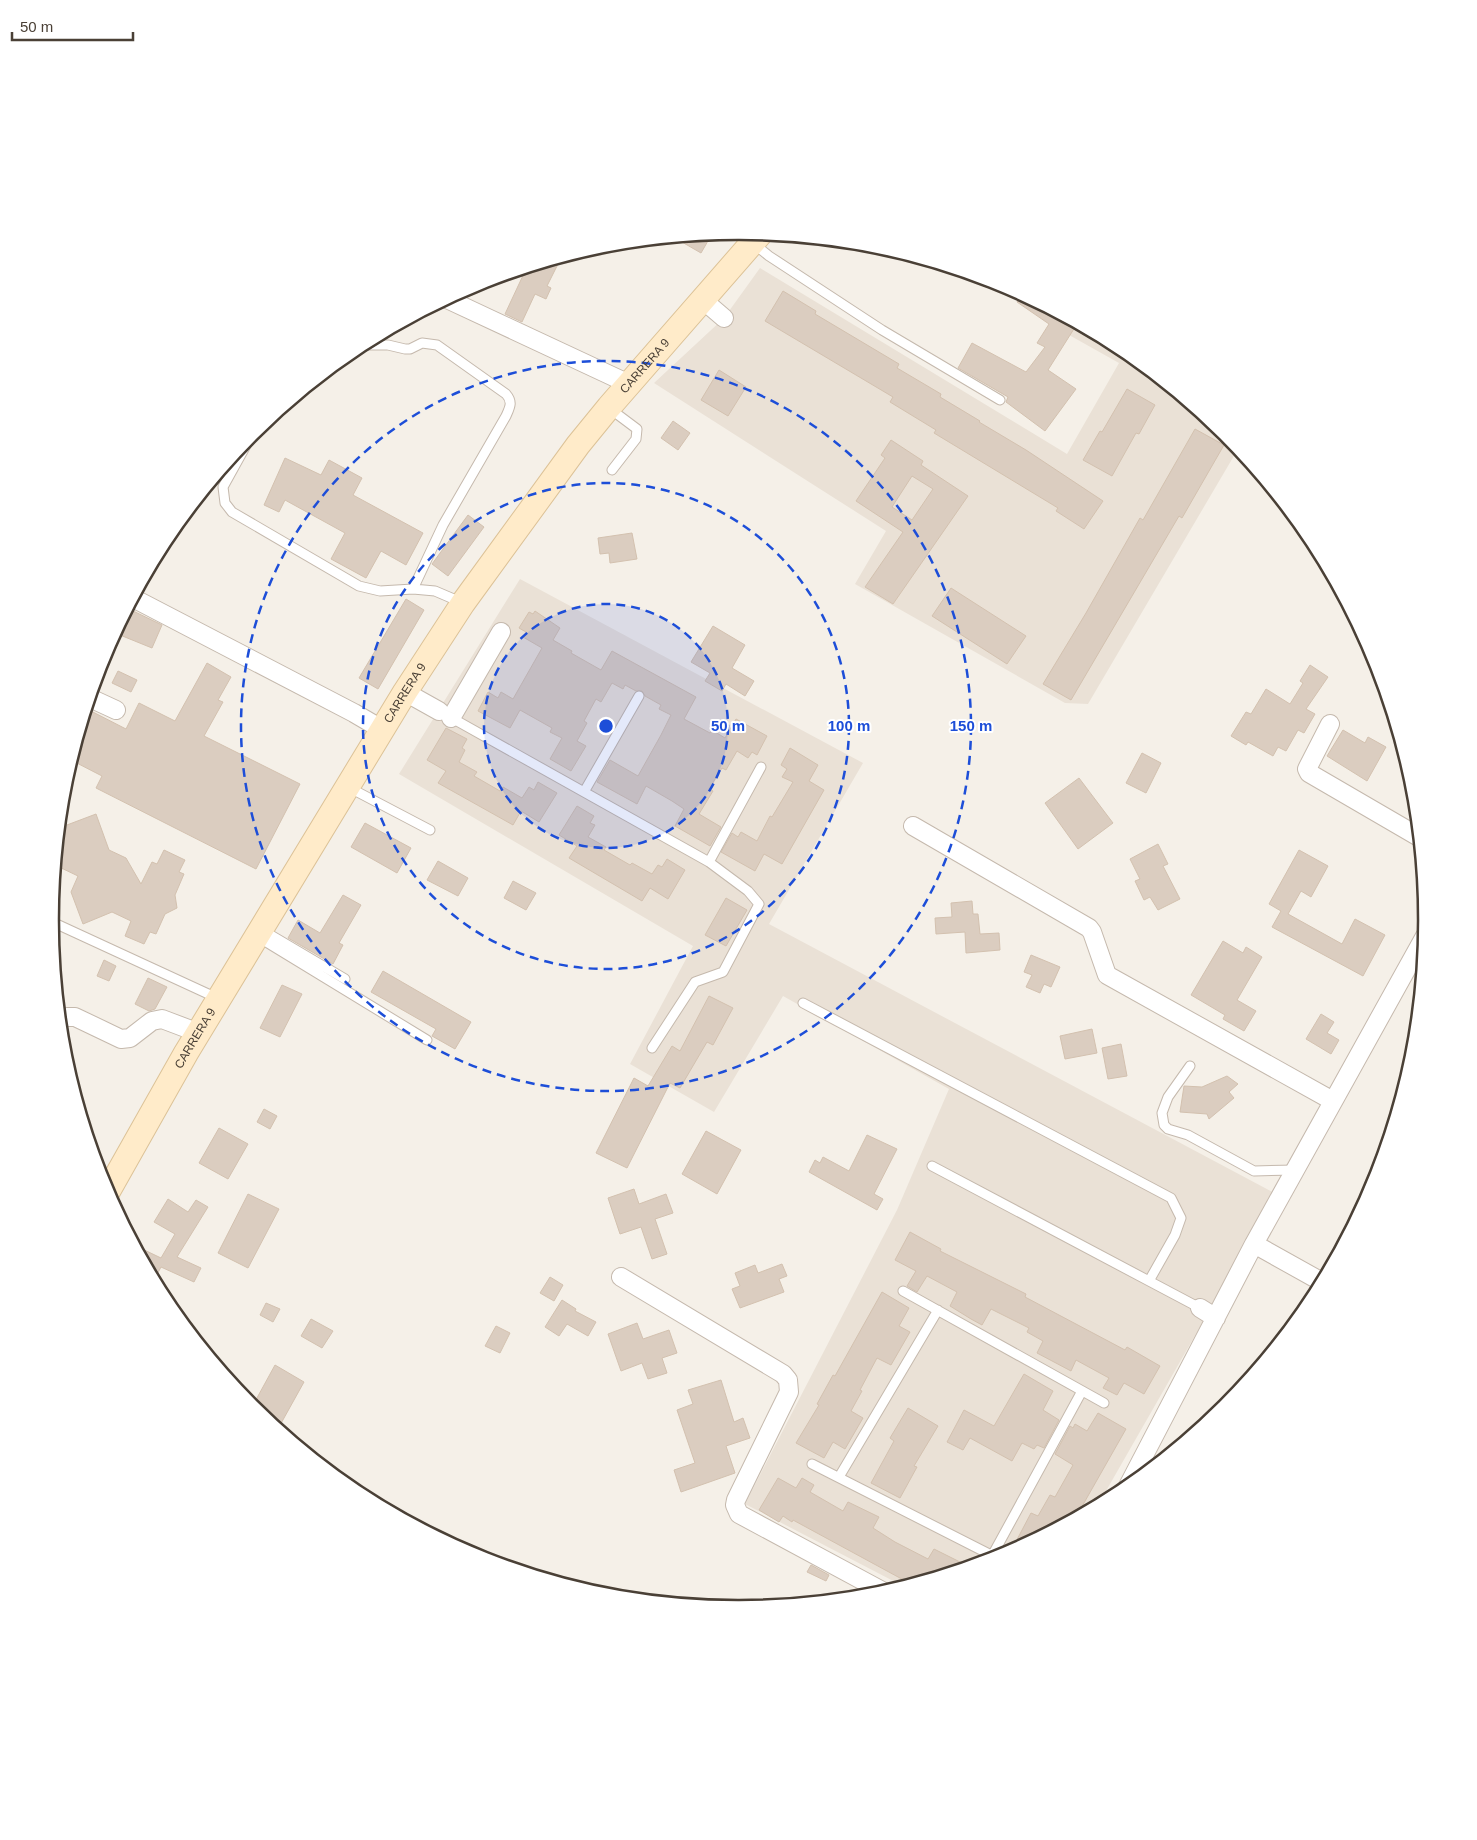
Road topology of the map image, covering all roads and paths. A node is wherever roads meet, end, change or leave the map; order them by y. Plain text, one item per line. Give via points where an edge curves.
1 (754, 241) edge
2 (758, 241) edge
3 (703, 300) junction
4 (455, 303) edge
5 (724, 318) dead end
6 (377, 345) edge
7 (630, 384) junction
8 (1000, 400) dead end
9 (609, 407) junction
10 (239, 460) edge
11 (612, 470) dead end
12 (414, 589) junction
13 (139, 601) edge
14 (463, 603) junction
15 (501, 632) dead end
16 (405, 692) junction
17 (639, 696) dead end
18 (96, 701) edge
19 (116, 710) dead end
20 (445, 715) junction
21 (1330, 724) dead end
22 (383, 730) junction
23 (762, 767) dead end
24 (348, 787) junction
25 (584, 792) junction
26 (913, 826) dead end
27 (430, 830) dead end
28 (1412, 833) edge
29 (708, 862) junction
30 (59, 926) edge
31 (260, 933) junction
32 (1417, 951) edge
33 (345, 979) dead end
34 (220, 1000) junction
35 (803, 1003) dead end
36 (66, 1017) edge
37 (199, 1033) junction
38 (427, 1040) dead end
39 (652, 1048) dead end
40 (1190, 1066) dead end
41 (1333, 1101) junction
42 (932, 1166) dead end
43 (1295, 1170) junction
44 (112, 1184) edge
45 (1254, 1244) junction
46 (621, 1277) dead end
47 (1316, 1279) edge
48 (1149, 1281) junction
49 (903, 1291) dead end
50 (1200, 1308) joint
51 (938, 1310) junction
52 (1216, 1318) junction
53 (1082, 1391) junction
54 (1104, 1403) dead end
55 (812, 1464) dead end
56 (1135, 1471) edge
57 (839, 1478) junction
58 (1000, 1548) edge
59 (987, 1553) edge
60 (874, 1586) edge

1 - 3 main road, CARRERA 9
2 - 8 lane via 769,256 882,330
3 - 5 street
3 - 7 main road, CARRERA 9
4 - 7 street
6 - 12 lane via 410,349 422,343 438,345 506,394 511,404 443,524
7 - 9 main road, CARRERA 9
9 - 11 lane via 637,429 636,438
9 - 14 main road, CARRERA 9 via 566,460
10 - 12 lane via 224,487 225,503 232,512 359,586 380,591
12 - 14 lane via 436,591
13 - 22 street
14 - 16 main road, CARRERA 9
15 - 20 street
16 - 20 street
16 - 22 main road, CARRERA 9
17 - 25 lane
18 - 19 street
20 - 25 lane
21 - 28 street via 1307,768 1309,773
22 - 24 main road, CARRERA 9
23 - 29 lane
24 - 27 lane
24 - 31 main road, CARRERA 9
25 - 29 lane
26 - 41 street via 1089,928 1107,974
29 - 39 lane via 748,891 759,904 723,972 695,982
30 - 34 lane
31 - 33 lane
31 - 34 main road, CARRERA 9
31 - 38 lane
32 - 41 street
34 - 37 main road, CARRERA 9
35 - 48 lane via 1171,1198 1181,1218 1176,1235
36 - 37 street via 121,1039 130,1038 152,1021 162,1019
37 - 44 main road, CARRERA 9
40 - 43 lane via 1168,1097 1162,1113 1168,1129 1254,1171
41 - 43 street
42 - 48 lane
43 - 45 street
45 - 47 street
45 - 52 street
46 - 60 street via 788,1380 789,1392 736,1500 736,1510
48 - 50 lane
49 - 51 lane
50 - 52 street
51 - 53 lane
51 - 57 lane
52 - 56 street
53 - 54 lane
53 - 58 lane
55 - 57 lane
57 - 59 lane

